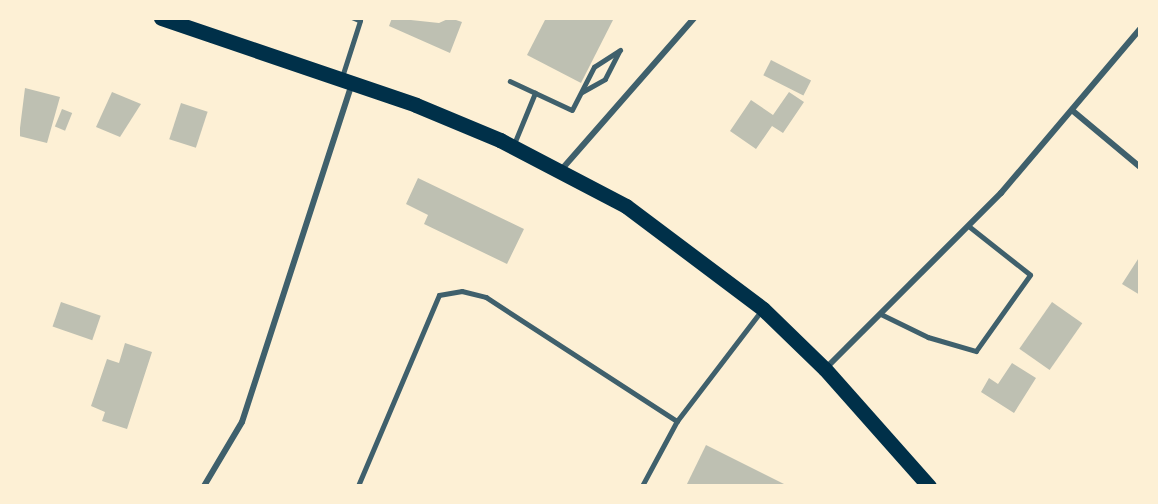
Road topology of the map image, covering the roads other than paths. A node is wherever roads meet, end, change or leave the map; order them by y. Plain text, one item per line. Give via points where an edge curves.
1 (161, 18) edge
2 (352, 18) edge
3 (694, 18) edge
4 (1140, 29) edge
5 (347, 81) junction
6 (510, 81) dead end
7 (582, 92) junction
8 (535, 93) junction
9 (1072, 111) junction
10 (513, 146) junction
11 (1140, 167) edge
12 (562, 169) junction
13 (968, 226) junction
14 (763, 309) junction
15 (881, 314) junction
16 (825, 369) junction
17 (677, 422) junction
18 (204, 486) edge
19 (358, 486) edge
20 (642, 486) edge
21 (929, 486) edge

1 - 5 main road
2 - 5 lane via 360,21
3 - 12 street
4 - 9 street
5 - 10 main road
5 - 18 street via 242,422
6 - 8 lane
7 - 7 lane via 605,79 620,50 594,67
7 - 8 lane via 572,110
8 - 10 lane
9 - 11 street
9 - 13 street
10 - 12 main road
12 - 14 main road via 689,249
13 - 15 street
13 - 15 lane via 1030,275 976,351 928,337
14 - 16 main road
14 - 17 lane
15 - 16 street
16 - 21 main road
17 - 19 lane via 486,297 462,291 439,295
17 - 20 lane

